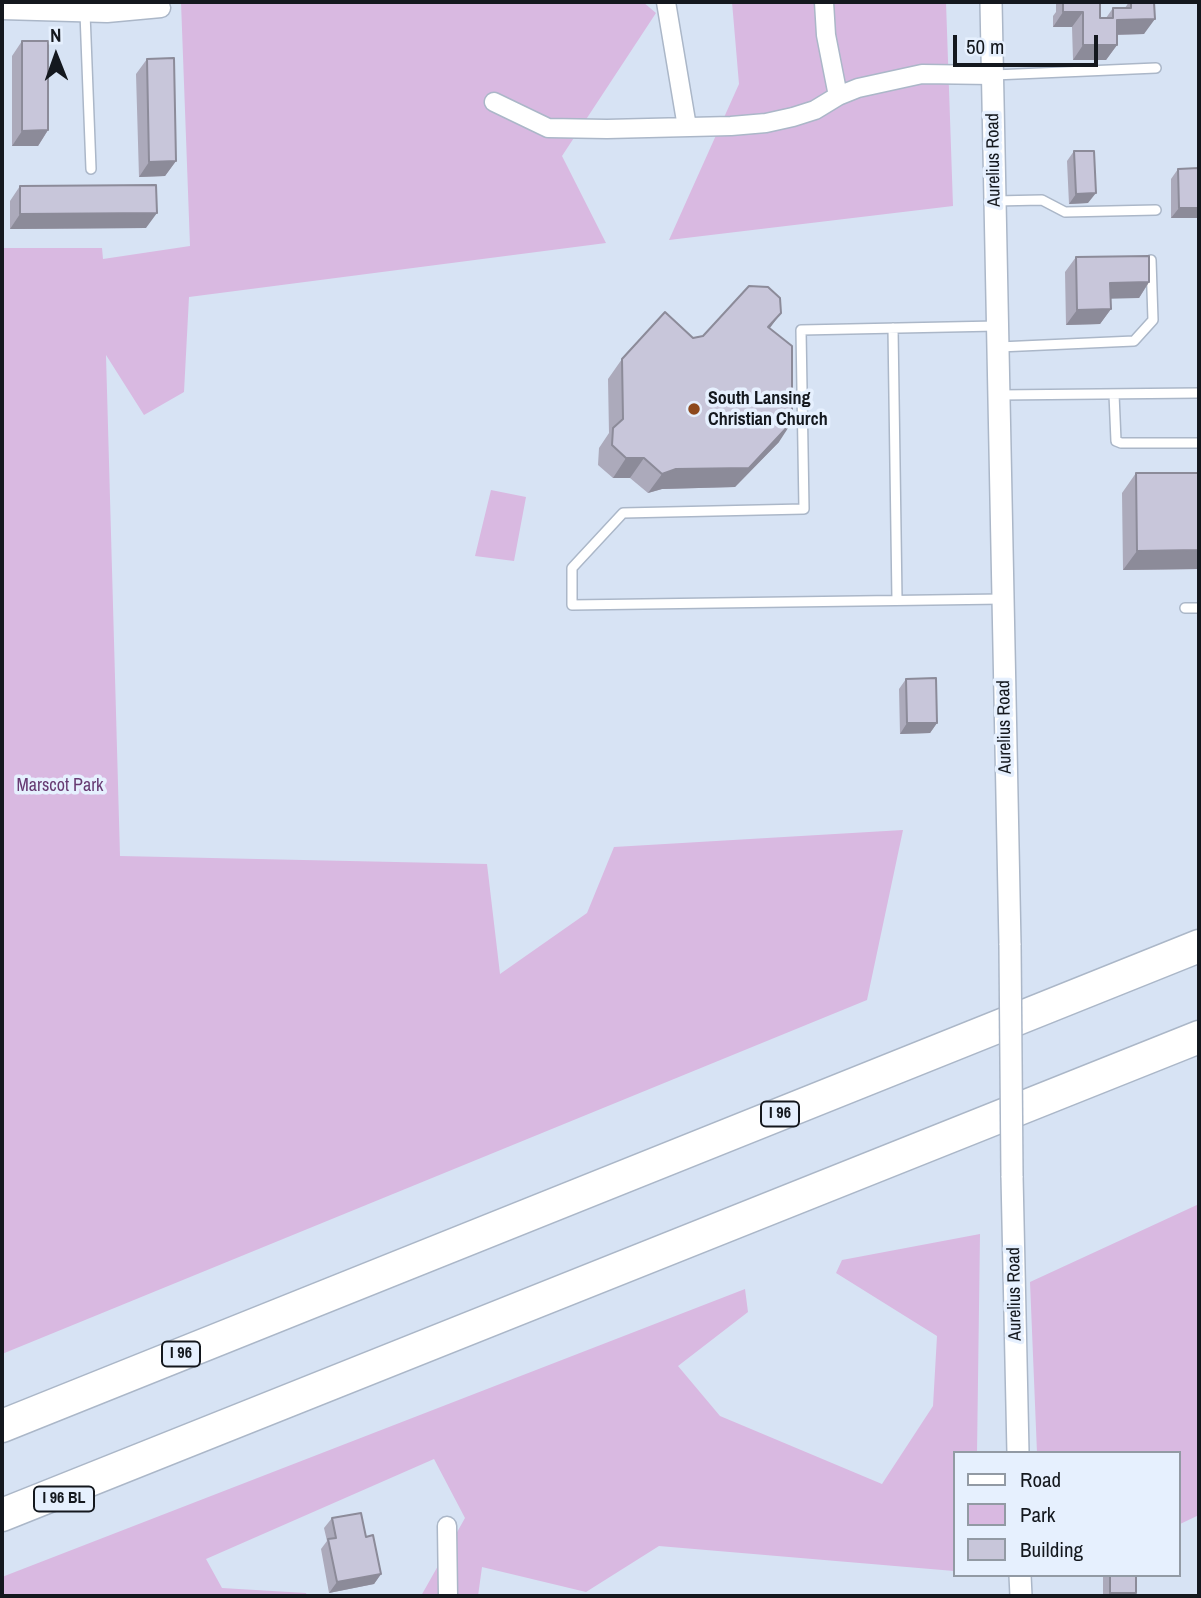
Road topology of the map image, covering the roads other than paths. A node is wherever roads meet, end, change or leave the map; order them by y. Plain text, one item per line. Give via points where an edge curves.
1 (666, 2) edge
2 (824, 2) edge
3 (990, 2) edge
4 (107, 7) edge
5 (161, 8) dead end
6 (2, 10) edge
7 (85, 13) junction
8 (1156, 68) dead end
9 (992, 75) junction
10 (838, 96) junction
11 (494, 102) dead end
12 (687, 127) junction
13 (91, 169) dead end
14 (995, 201) junction
15 (1156, 210) dead end
16 (1151, 260) edge
17 (893, 328) junction
18 (997, 337) junction
19 (1199, 393) edge
20 (1114, 394) junction
21 (999, 395) junction
22 (1199, 443) edge
23 (1003, 599) junction
24 (897, 600) junction
25 (1185, 608) dead end
26 (1199, 608) edge
27 (1199, 946) edge
28 (1199, 1037) edge
29 (2, 1426) edge
30 (1018, 1451) edge
31 (125, 1465) junction
32 (2, 1515) edge
33 (447, 1526) dead end
34 (2, 1534) edge
35 (1020, 1577) edge
36 (448, 1596) edge
37 (1021, 1596) edge

1 - 12 street
2 - 10 street
3 - 9 street, Aurelius Road
4 - 5 street
4 - 7 street
6 - 7 street
7 - 13 lane
8 - 9 lane
9 - 10 street via 922,74
9 - 14 street, Aurelius Road
10 - 12 street via 815,110 766,123
11 - 12 street via 548,128
14 - 15 lane via 1042,200 1065,212
14 - 18 street, Aurelius Road
16 - 18 lane via 1153,320 1134,341
17 - 18 lane
17 - 24 lane
17 - 24 lane via 801,330 804,509 623,513 572,568 572,605
18 - 21 street, Aurelius Road
19 - 20 lane
20 - 21 lane
20 - 22 lane via 1116,441
21 - 23 street, Aurelius Road
23 - 24 lane
23 - 30 street, Aurelius Road, bridge
25 - 26 lane
27 - 29 highway, I 96
28 - 31 highway
31 - 32 highway
31 - 34 highway, I 96 BL
33 - 36 street
35 - 37 street

